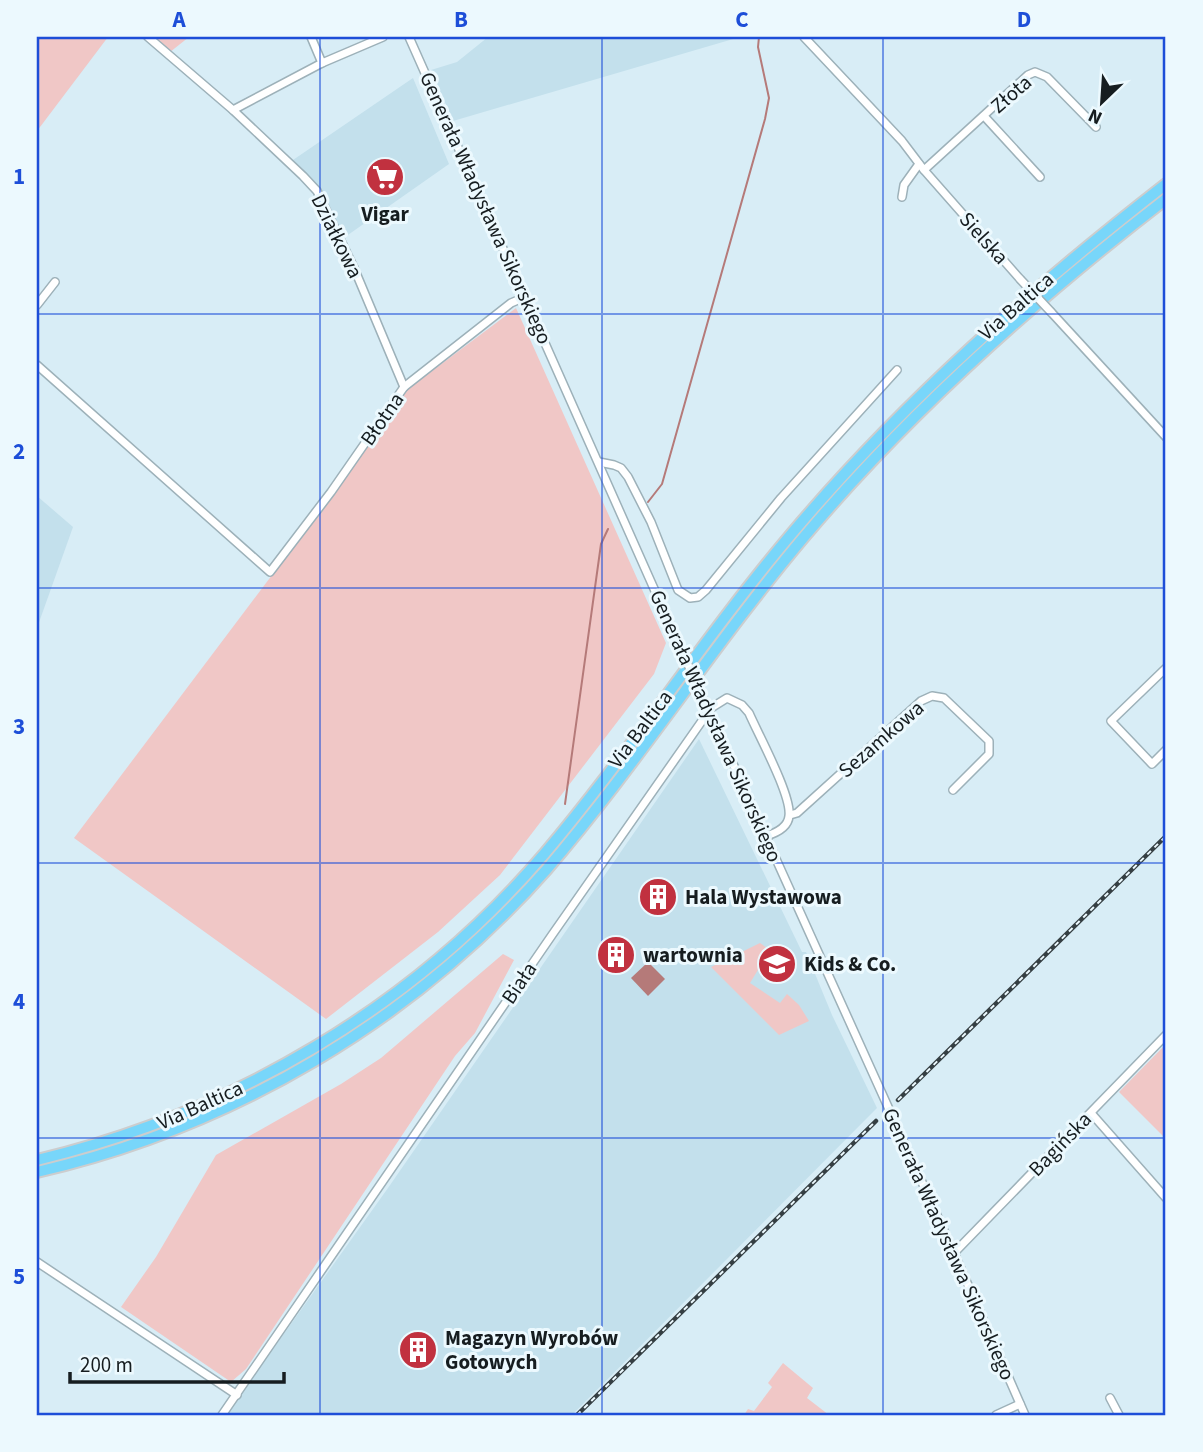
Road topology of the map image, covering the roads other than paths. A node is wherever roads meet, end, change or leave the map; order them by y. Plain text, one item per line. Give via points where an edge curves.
1 (148, 37) edge
2 (311, 37) edge
3 (383, 37) edge
4 (409, 37) edge
5 (804, 37) edge
6 (322, 63) junction
7 (233, 110) junction
8 (984, 116) junction
9 (1096, 127) dead end
10 (921, 167) junction
11 (1040, 177) dead end
12 (1166, 184) edge
13 (902, 197) dead end
14 (1166, 199) edge
15 (55, 282) dead end
16 (525, 297) junction
17 (37, 305) edge
18 (37, 365) edge
19 (897, 370) dead end
20 (404, 387) junction
21 (1166, 437) edge
22 (599, 462) junction
23 (1166, 668) edge
24 (1166, 750) edge
25 (953, 790) dead end
26 (790, 815) junction
27 (765, 836) junction
28 (1166, 1035) edge
29 (1091, 1112) junction
30 (37, 1160) edge
31 (37, 1172) edge
32 (1166, 1198) edge
33 (954, 1253) junction
34 (37, 1262) edge
35 (237, 1395) junction
36 (1110, 1398) dead end
37 (1020, 1404) junction
38 (222, 1415) edge
39 (996, 1415) edge
40 (1025, 1415) edge
41 (1119, 1415) edge

1 - 7 street, Działkowa
2 - 6 street
3 - 6 street
4 - 16 street, Generała Władysława Sikorskiego
5 - 10 street, Sielska
6 - 7 street
7 - 20 street, Działkowa via 317,191
8 - 9 street, Złota via 1035,72 1044,74
8 - 10 street, Złota
8 - 11 street
10 - 13 street, Złota via 904,185
10 - 21 street, Sielska, bridge
12 - 30 highway, Via Baltica via 1005,315 861,455 735,604 546,851 444,954 340,1032 253,1081 154,1125
14 - 31 highway, Via Baltica via 1011,326 870,463 762,588 561,851 511,907 448,965 360,1032 256,1093 152,1139
15 - 17 street
16 - 20 street, Błotna via 511,303
16 - 22 street, Generała Władysława Sikorskiego
18 - 20 street, Błotna via 270,572
19 - 22 street via 780,498 698,597 690,598 678,590 628,477 621,468
22 - 27 street, Generała Władysława Sikorskiego, bridge
23 - 24 street via 1111,721 1152,764
25 - 26 street, Sezamkowa via 989,754 989,741 944,698 932,696
26 - 27 street via 780,830
26 - 35 street, Biała via 749,713 727,698 719,701 552,935
27 - 33 street, Generała Władysława Sikorskiego
28 - 29 street, Bagińska
29 - 32 street
29 - 33 street, Bagińska
33 - 37 street, Generała Władysława Sikorskiego
34 - 35 street
35 - 38 street, Biała
36 - 41 street
37 - 39 street
37 - 40 street, Generała Władysława Sikorskiego

